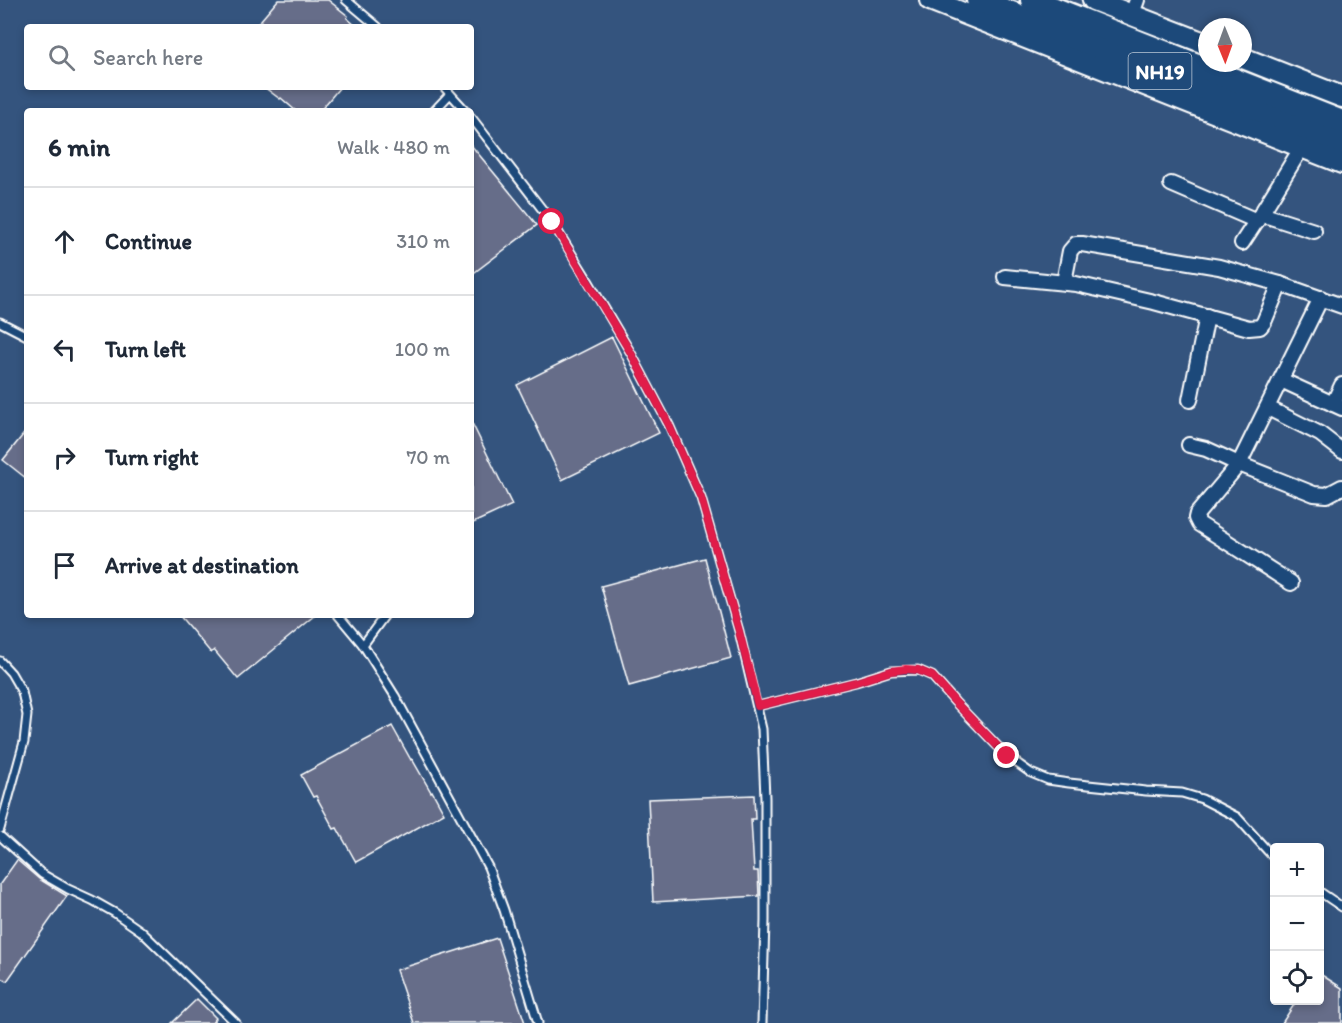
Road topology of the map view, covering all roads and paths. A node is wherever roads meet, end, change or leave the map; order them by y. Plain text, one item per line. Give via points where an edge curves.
1 (346, 0) edge
2 (930, 0) edge
3 (978, 0) edge
4 (1032, 0) edge
5 (1092, 0) edge
6 (1135, 7) edge
7 (374, 24) edge
8 (1198, 39) edge
9 (1252, 62) edge
10 (447, 90) edge
11 (450, 94) junction
12 (1342, 97) edge
13 (437, 108) edge
14 (463, 108) edge
15 (474, 121) edge
16 (1342, 122) edge
17 (1342, 142) edge
18 (1302, 147) junction
19 (1342, 163) edge
20 (1171, 184) dead end
21 (1259, 218) junction
22 (1314, 231) dead end
23 (1242, 243) dead end
24 (1005, 277) dead end
25 (1064, 282) junction
26 (1280, 284) junction
27 (1321, 298) junction
28 (1342, 306) edge
29 (1207, 316) junction
30 (0, 322) edge
31 (24, 334) edge
32 (1281, 380) junction
33 (1342, 385) edge
34 (1190, 400) dead end
35 (1337, 406) edge
36 (1268, 408) junction
37 (1189, 445) dead end
38 (1342, 451) edge
39 (1239, 464) junction
40 (1342, 487) edge
41 (1291, 584) dead end
42 (340, 618) edge
43 (383, 618) edge
44 (363, 645) junction
45 (0, 661) edge
46 (758, 706) junction
47 (0, 829) edge
48 (0, 836) edge
49 (1270, 853) edge
50 (1324, 895) edge
51 (1342, 907) edge
52 (236, 1023) edge
53 (538, 1023) edge
54 (762, 1023) edge

1 - 7 lane
2 - 18 main road
3 - 17 highway, NH19
4 - 16 highway, NH19
5 - 6 main road
6 - 8 main road
9 - 12 main road
10 - 11 lane
11 - 13 lane
11 - 14 lane
15 - 46 lane via 552,222 631,353 669,425 701,498
18 - 19 main road
18 - 21 street
20 - 21 street
21 - 22 street
21 - 23 street
24 - 25 street
25 - 26 street via 1070,251 1076,244 1082,244 1200,263
25 - 29 street
26 - 27 street
26 - 29 street via 1260,327 1249,328
27 - 28 street
27 - 32 street
29 - 34 street
30 - 31 lane
32 - 35 street
32 - 36 street
33 - 35 street
36 - 38 street via 1320,434
36 - 39 street
37 - 39 street via 1206,448
39 - 40 street via 1321,496
39 - 41 street via 1196,518 1199,524
42 - 44 lane
43 - 44 lane
44 - 53 lane via 488,867
45 - 47 lane via 22,692 27,716 24,742
46 - 49 lane via 891,671 918,670 932,676 1007,756 1031,773 1048,780 1182,793 1202,799 1237,817
46 - 54 lane via 765,798
48 - 52 lane via 42,874 141,931
50 - 51 lane

